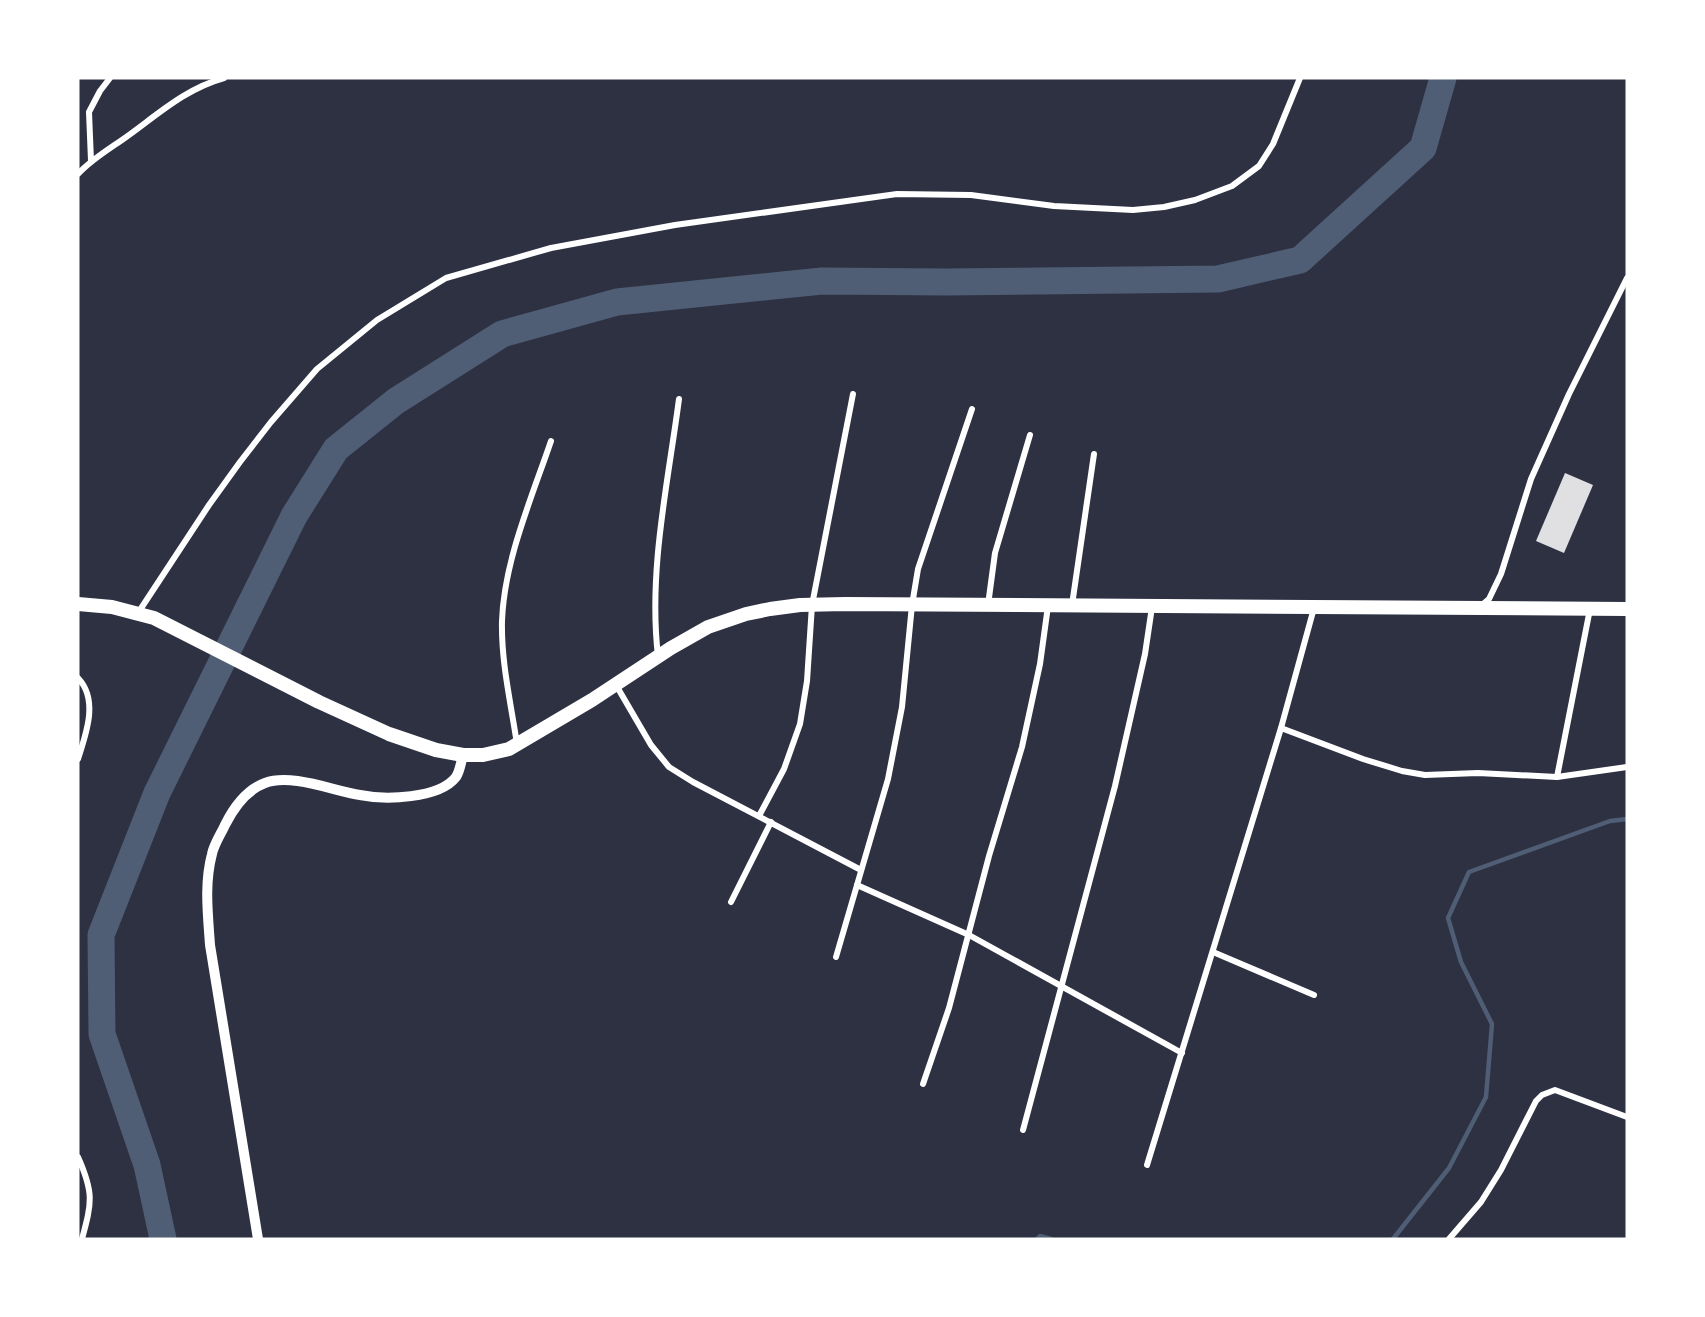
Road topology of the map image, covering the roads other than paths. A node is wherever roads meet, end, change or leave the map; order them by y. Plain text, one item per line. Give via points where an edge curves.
1 (110, 78) edge
2 (224, 78) edge
3 (1300, 78) edge
4 (91, 161) junction
5 (78, 174) edge
6 (1627, 278) edge
7 (853, 394) dead end
8 (679, 399) dead end
9 (972, 409) dead end
10 (1030, 435) dead end
11 (551, 441) dead end
12 (1094, 454) dead end
13 (78, 604) edge
14 (812, 605) junction
15 (912, 605) junction
16 (988, 605) junction
17 (1048, 606) junction
18 (1072, 606) junction
19 (1152, 606) junction
20 (1314, 608) junction
21 (1477, 609) junction
22 (1591, 609) junction
23 (1627, 609) edge
24 (138, 614) junction
25 (658, 657) junction
26 (78, 678) edge
27 (616, 685) junction
28 (1281, 728) junction
29 (517, 744) junction
30 (463, 755) junction
31 (78, 759) edge
32 (1627, 767) edge
33 (1557, 777) junction
34 (759, 816) junction
35 (771, 822) junction
36 (861, 870) junction
37 (857, 885) junction
38 (731, 902) dead end
39 (969, 935) junction
40 (1213, 952) junction
41 (836, 957) dead end
42 (1062, 987) junction
43 (1314, 995) dead end
44 (1182, 1053) junction
45 (923, 1084) dead end
46 (1627, 1117) edge
47 (1023, 1130) dead end
48 (78, 1157) edge
49 (1147, 1165) dead end
50 (81, 1239) edge
51 (258, 1239) edge
52 (1449, 1239) edge

1 - 4 street via 89,112
2 - 4 street via 208,82 172,102
3 - 24 street via 1273,144 1259,166 1232,186 1195,200 1133,210 1054,206 971,195 897,194 664,227 551,248 446,278 377,320 317,369 240,462
4 - 5 street
6 - 21 street via 1531,478 1502,574 1489,599
7 - 14 street
8 - 25 street via 656,577
9 - 15 street via 918,569
10 - 16 street via 995,553
11 - 29 street via 516,546 504,598 504,654
12 - 18 street
13 - 24 highway
14 - 15 highway
14 - 25 highway via 737,617 708,627
14 - 34 street via 800,724 784,769
15 - 16 highway
15 - 36 street via 902,707 888,780
16 - 17 highway
17 - 18 highway
17 - 39 street via 1022,747
18 - 19 highway
19 - 20 highway
19 - 42 street via 1115,786
20 - 21 highway
20 - 28 street
21 - 22 highway
22 - 23 highway
22 - 33 street
24 - 30 highway via 154,618 389,734
25 - 27 highway
26 - 31 street via 89,696 89,717
27 - 29 highway
27 - 34 street via 651,745 669,767
28 - 33 street via 1402,771 1425,775
28 - 40 street
29 - 30 highway via 497,753
30 - 51 street via 456,777 433,792 417,795 361,796 318,784 267,782 248,793 232,810 212,852 207,877 210,945
32 - 33 street
34 - 35 street
35 - 36 street
35 - 38 street
36 - 37 street
37 - 39 street
37 - 41 street
39 - 42 street
39 - 45 street
40 - 43 street
40 - 44 street
42 - 44 street
42 - 47 street
44 - 49 street
46 - 52 street via 1555,1090 1542,1095 1481,1202
48 - 50 street via 91,1201

